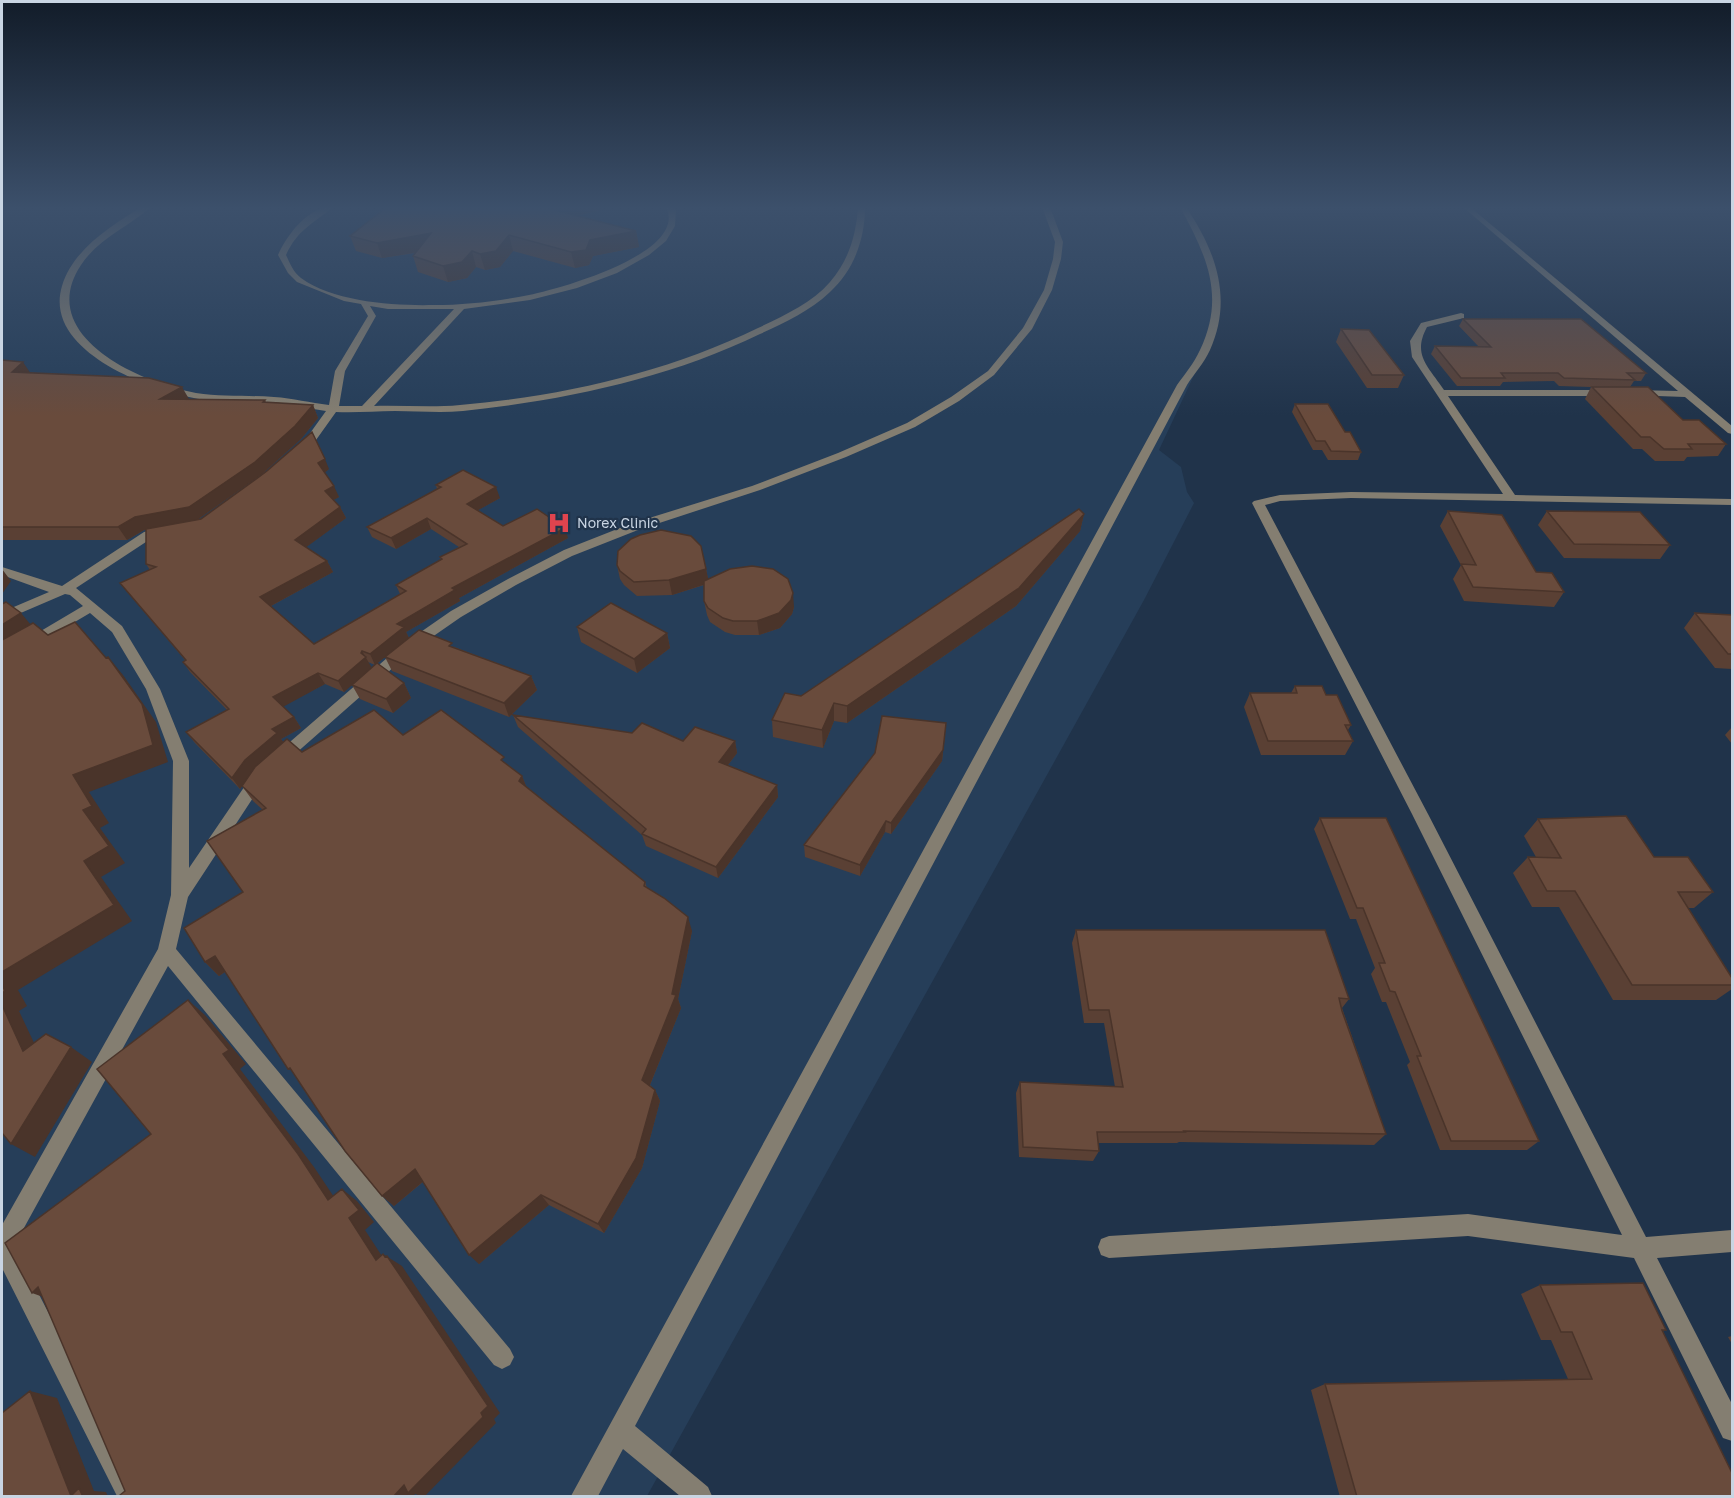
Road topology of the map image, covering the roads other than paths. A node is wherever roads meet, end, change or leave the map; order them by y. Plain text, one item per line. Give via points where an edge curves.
1 (70, 277) edge
2 (295, 277) edge
3 (599, 277) edge
4 (838, 277) edge
5 (1052, 277) edge
6 (1216, 277) edge
7 (1549, 277) edge
8 (365, 305) junction
9 (461, 307) junction
10 (1461, 316) dead end
11 (1439, 393) junction
12 (1689, 394) junction
13 (333, 409) junction
14 (365, 409) junction
15 (1732, 431) edge
16 (290, 458) edge
17 (1510, 496) junction
18 (1732, 502) edge
19 (180, 529) edge
20 (2, 571) edge
21 (66, 589) junction
22 (92, 608) junction
23 (2, 617) edge
24 (2, 660) edge
25 (180, 895) junction
26 (167, 951) junction
27 (1732, 1241) edge
28 (1109, 1247) dead end
29 (1640, 1248) junction
30 (502, 1356) dead end
31 (1732, 1428) edge
32 (621, 1431) junction
33 (130, 1497) edge
34 (585, 1497) edge
35 (699, 1497) edge

1 - 13 street via 63,299 64,316 74,336 101,359 141,379 197,396 278,400
2 - 8 street via 325,293
3 - 9 street via 544,293
4 - 14 street via 832,286 794,314 731,346 656,373 553,395 459,408
5 - 25 street via 1027,329 991,373 911,425 756,488 634,527 568,553 456,614 407,648 260,776
6 - 32 street via 1218,287 1205,350 1182,385
7 - 12 street
8 - 9 street
8 - 13 street via 372,316 340,371
9 - 14 street
10 - 11 street via 1424,325 1415,341 1417,357
11 - 12 street
11 - 17 street
12 - 15 street
13 - 14 street
13 - 16 street via 312,438
17 - 18 street
17 - 29 street via 1351,495 1280,498 1258,503
19 - 21 street via 148,535
20 - 21 street via 50,588
21 - 22 street
21 - 23 street
22 - 24 street
22 - 25 street via 117,629 153,689 181,761
25 - 26 street
26 - 30 street
26 - 33 street via 2,1246
27 - 29 street
28 - 29 street via 1468,1226
29 - 31 street
32 - 34 street
32 - 35 street

